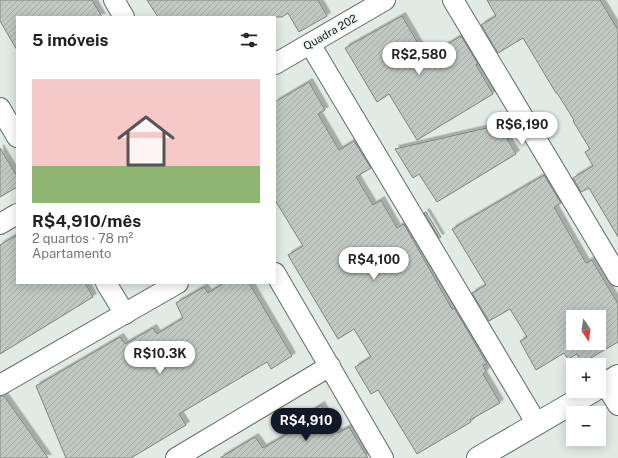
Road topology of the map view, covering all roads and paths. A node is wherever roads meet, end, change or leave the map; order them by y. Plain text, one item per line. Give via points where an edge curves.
1 (114, 0) edge
2 (384, 0) edge
3 (454, 0) edge
4 (123, 16) edge
5 (310, 44) junction
6 (276, 63) edge
7 (0, 108) edge
8 (16, 135) edge
9 (16, 215) edge
10 (0, 224) edge
11 (276, 275) edge
12 (618, 276) edge
13 (107, 284) edge
14 (176, 284) edge
15 (125, 314) junction
16 (330, 366) junction
17 (0, 385) edge
18 (606, 388) edge
19 (582, 398) edge
20 (618, 406) edge
21 (537, 424) junction
22 (176, 458) edge
23 (383, 458) edge
24 (478, 458) edge

1 - 4 street
2 - 5 street, Quadra 202
3 - 12 street
5 - 6 street, Quadra 202
5 - 21 street
7 - 8 street
9 - 10 street
11 - 16 street
13 - 15 street
14 - 15 street
15 - 17 street
16 - 22 street
16 - 23 street
18 - 20 street
19 - 21 street
21 - 24 street

